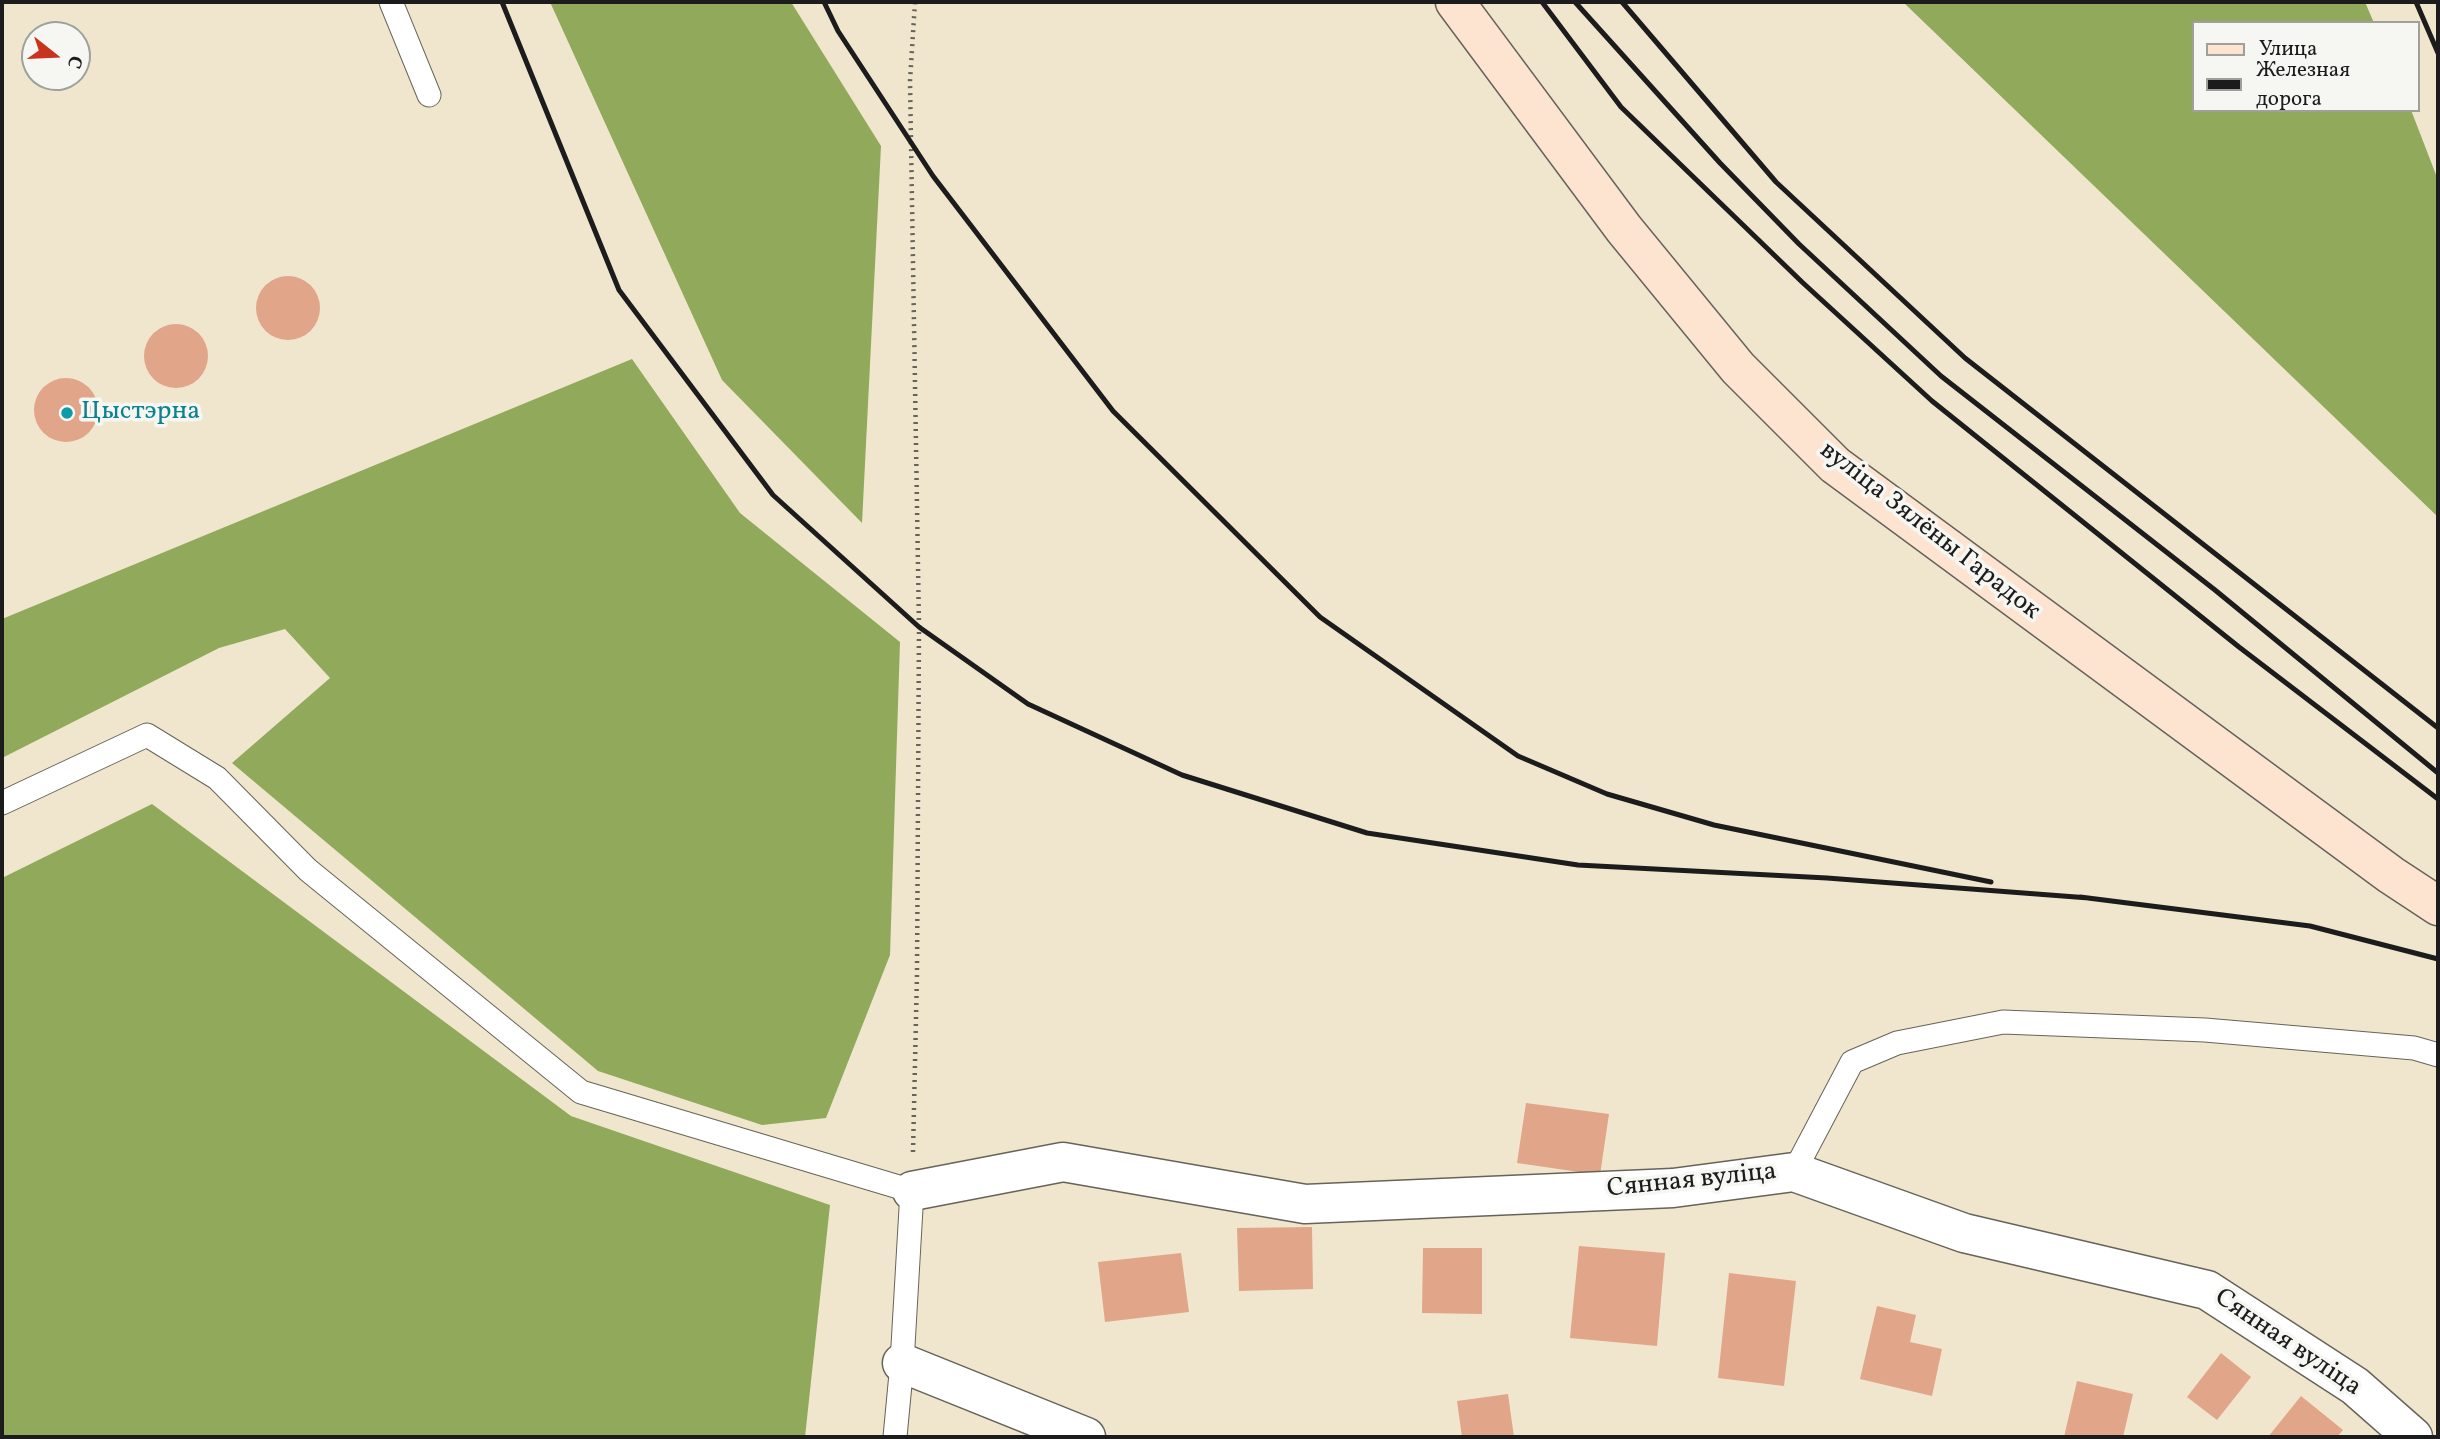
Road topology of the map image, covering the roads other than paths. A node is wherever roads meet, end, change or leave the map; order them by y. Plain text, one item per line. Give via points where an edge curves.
1 (391, 2) edge
2 (1455, 2) edge
3 (429, 95) dead end
4 (2, 803) edge
5 (2438, 906) edge
6 (2438, 1055) edge
7 (1794, 1172) junction
8 (912, 1191) junction
9 (902, 1363) junction
10 (895, 1437) edge
11 (1086, 1437) edge
12 (2413, 1437) edge

1 - 3 lane
2 - 5 street, вуліца Зялёны Гарадок via 1624,229 1738,368 1835,465
4 - 8 lane via 147,735 217,778 308,870 581,1091
6 - 7 lane via 2414,1048 2205,1030 2003,1023 1897,1043 1852,1062
7 - 8 street, Сянная вуліца via 1673,1188 1305,1204 1063,1162
7 - 12 street, Сянная вуліца via 1965,1233 2207,1290 2355,1386
8 - 9 lane
9 - 10 lane
9 - 11 street

